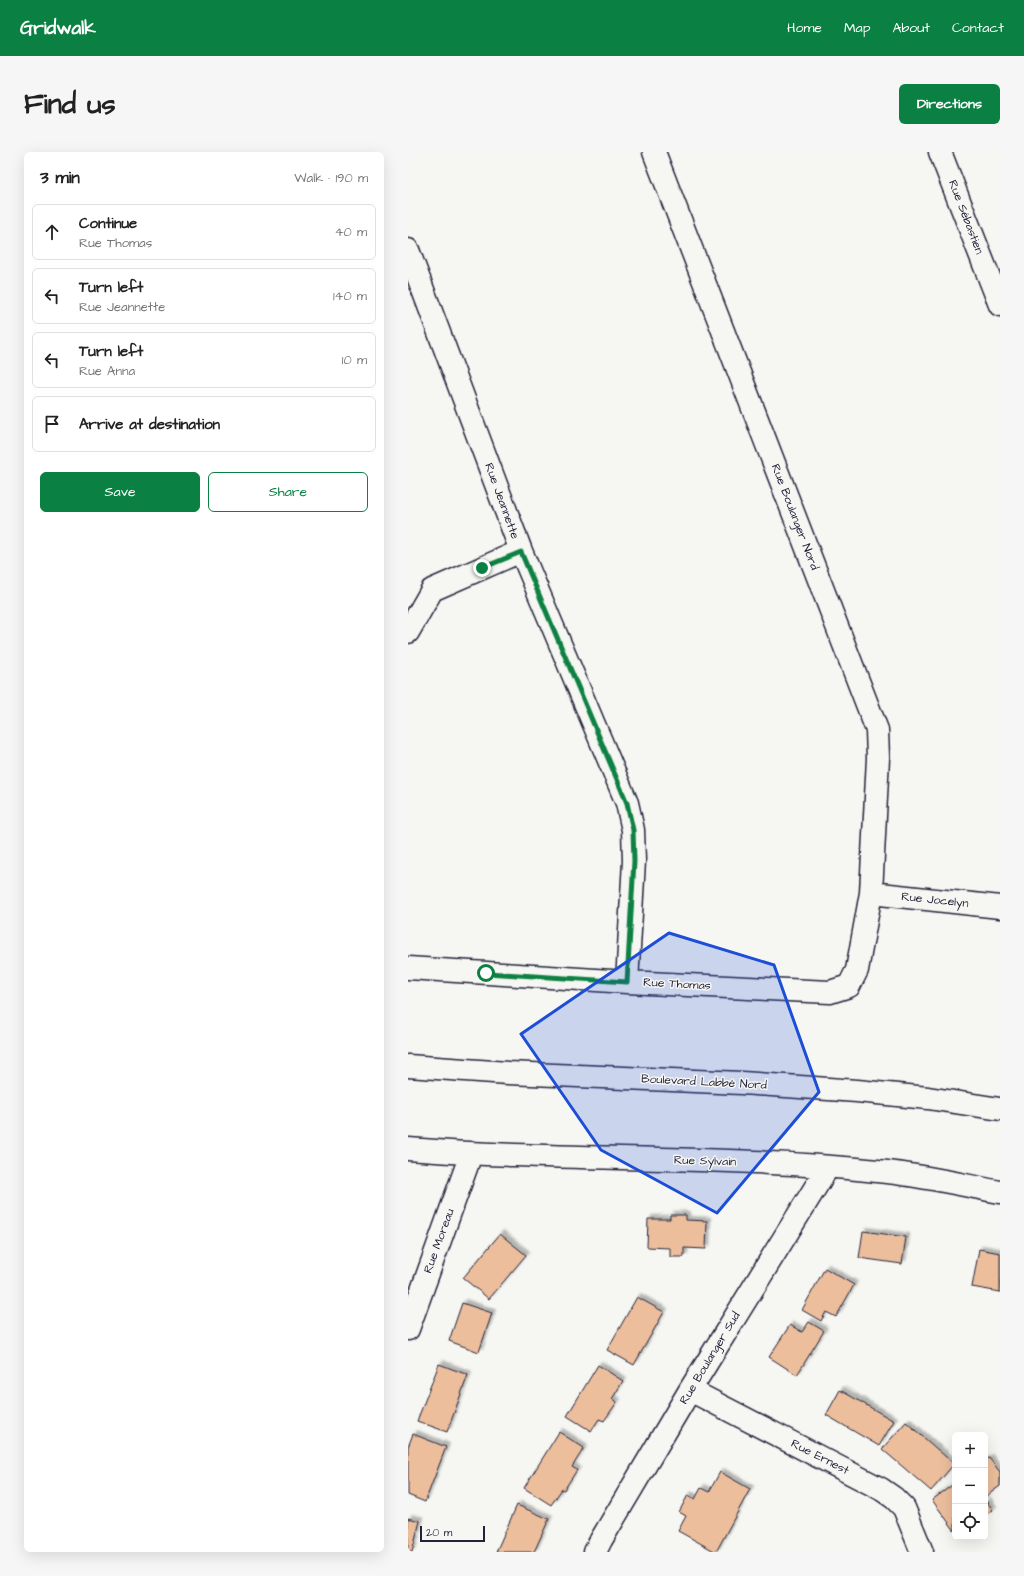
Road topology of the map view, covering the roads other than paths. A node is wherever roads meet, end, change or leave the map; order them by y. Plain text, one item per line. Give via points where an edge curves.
1 (654, 152) edge
2 (940, 152) edge
3 (408, 250) edge
4 (1000, 305) edge
5 (521, 552) junction
6 (408, 632) edge
7 (871, 893) junction
8 (1000, 907) edge
9 (408, 968) edge
10 (627, 982) junction
11 (408, 1066) edge
12 (1000, 1109) edge
13 (408, 1149) edge
14 (471, 1154) junction
15 (828, 1167) junction
16 (1000, 1192) edge
17 (408, 1329) edge
18 (690, 1390) junction
19 (595, 1552) edge
20 (922, 1552) edge

1 - 7 street, Rue Boulanger Nord via 877,730 878,758
2 - 4 street, Rue Sébastien
3 - 5 street, Rue Jeannette
5 - 6 street via 432,590
5 - 10 street, Rue Jeannette via 627,803 633,830 634,861
7 - 8 street, Rue Jocelyn
7 - 10 street, Rue Thomas via 857,970 849,986 830,992
9 - 10 street, Rue Thomas
11 - 12 street, Boulevard Labbé Nord via 857,1091
13 - 14 street, Rue Sylvain
14 - 15 street, Rue Sylvain via 774,1163
14 - 17 street, Rue Moreau
15 - 16 street, Rue Sylvain via 888,1172
15 - 18 street, Rue Boulanger Sud
18 - 19 street, Rue Boulanger Sud
18 - 20 street, Rue Ernest via 886,1492 904,1508

